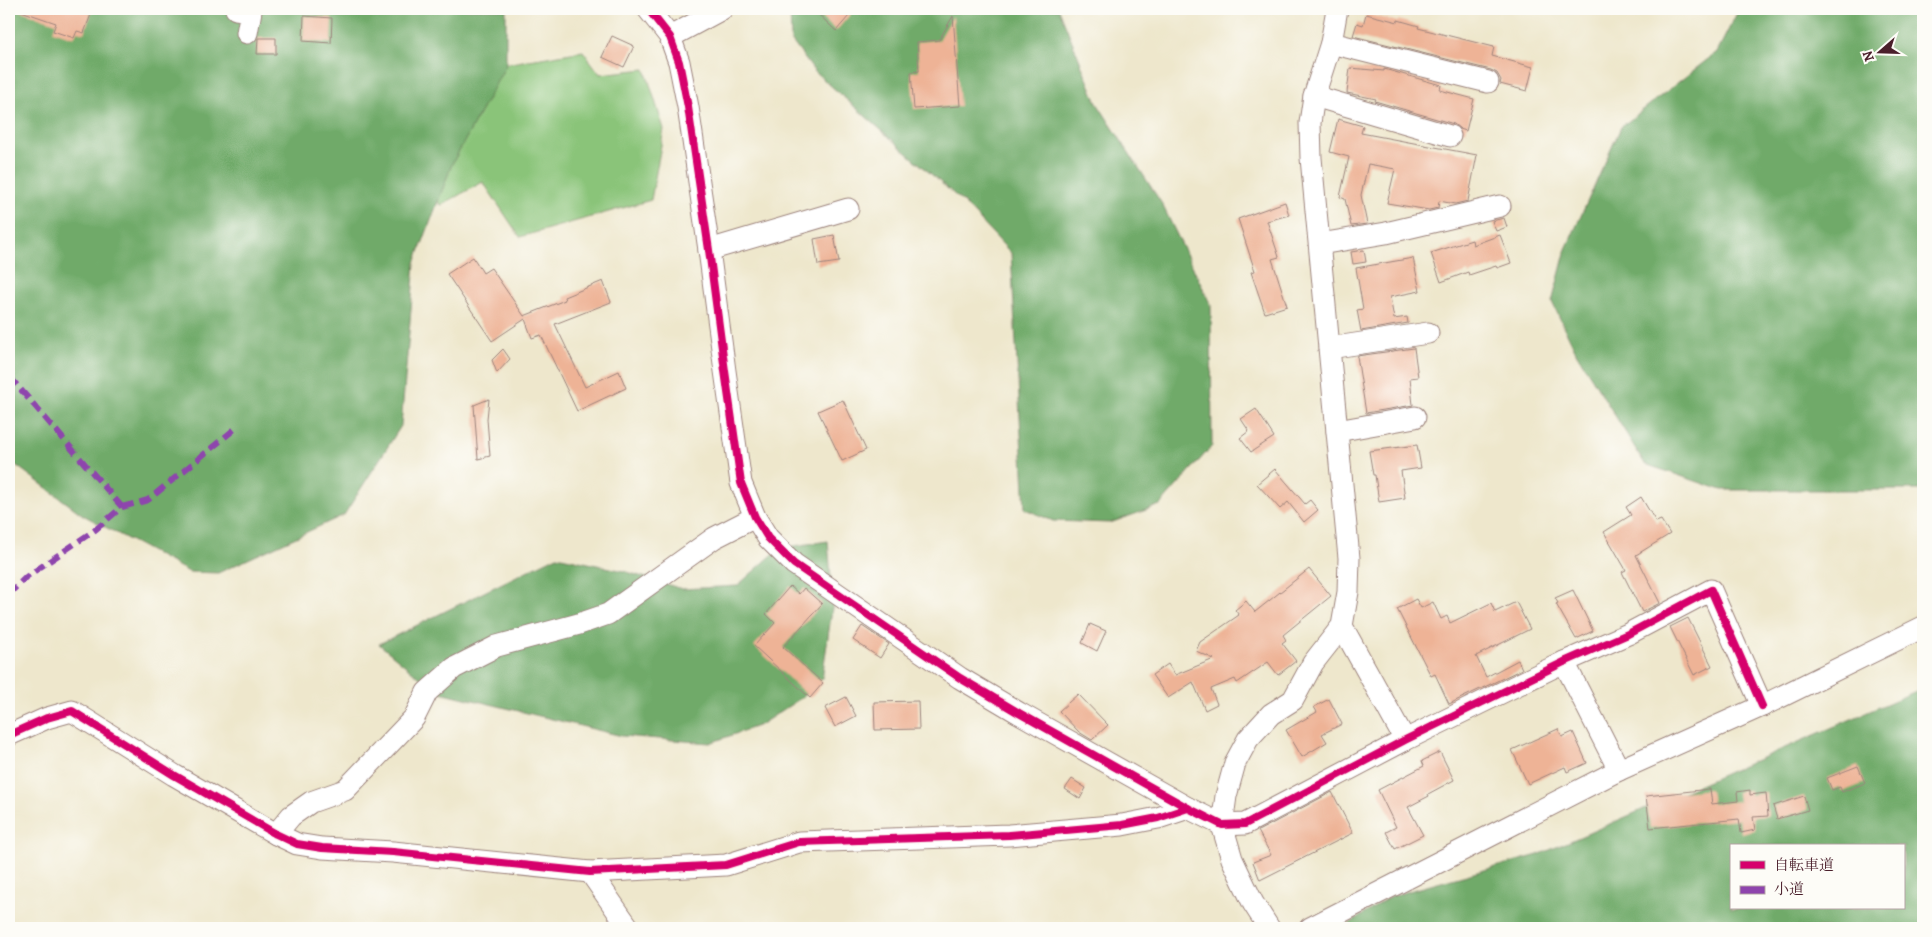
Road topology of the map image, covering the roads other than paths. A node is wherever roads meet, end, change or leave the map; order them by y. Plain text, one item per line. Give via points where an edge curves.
1 (236, 9) edge
2 (648, 9) edge
3 (722, 9) edge
4 (1337, 9) edge
5 (247, 33) dead end
6 (670, 37) junction
7 (1331, 43) junction
8 (1488, 82) dead end
9 (1314, 96) junction
10 (1450, 136) dead end
11 (1500, 206) dead end
12 (848, 209) dead end
13 (1320, 244) junction
14 (709, 250) junction
15 (1428, 333) dead end
16 (1329, 348) junction
17 (1415, 417) dead end
18 (1337, 431) junction
19 (754, 517) junction
20 (1342, 626) junction
21 (1923, 627) edge
22 (1564, 662) junction
23 (1762, 706) junction
24 (9, 735) edge
25 (1405, 740) junction
26 (1619, 770) junction
27 (1188, 808) junction
28 (1222, 825) junction
29 (276, 834) junction
30 (590, 872) junction
31 (629, 928) edge
32 (1269, 928) edge
33 (1310, 928) edge

1 - 5 street via 251,11
2 - 6 street
3 - 6 street
4 - 7 street
6 - 14 street via 680,62
7 - 8 street
7 - 9 street
9 - 10 street
9 - 13 street via 1310,124 1311,158
11 - 13 street via 1386,233
12 - 14 street
13 - 16 street
14 - 19 street via 742,483
15 - 16 street
16 - 18 street
17 - 18 street
18 - 20 street via 1349,558
19 - 27 street via 768,538 794,564 960,678
19 - 29 street via 714,538 608,614 497,646 454,668 427,692 414,718 345,790 311,802 291,816
20 - 25 street
20 - 28 street via 1313,663 1293,700 1271,714 1248,739 1235,763
21 - 23 street
22 - 23 street via 1628,634 1711,590
22 - 25 street
22 - 26 street
23 - 26 street
24 - 29 street via 72,711
25 - 28 street via 1244,824
26 - 33 street
27 - 28 street
27 - 30 street via 1158,818 1122,824 1009,835 799,842 726,865
28 - 32 street via 1232,859
29 - 30 street via 297,844 322,848
30 - 31 street

